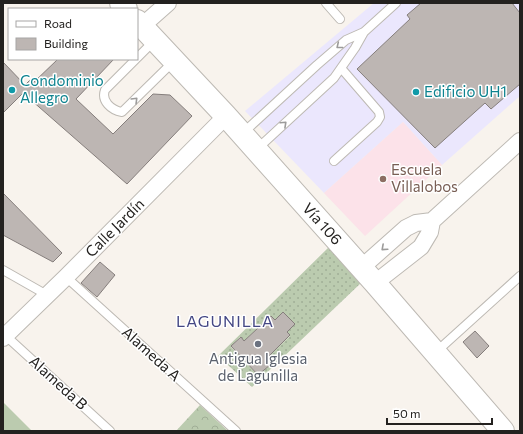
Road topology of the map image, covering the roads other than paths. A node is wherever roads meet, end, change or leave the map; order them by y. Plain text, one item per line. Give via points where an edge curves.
1 (168, 3) edge
2 (326, 3) edge
3 (396, 3) edge
4 (340, 19) dead end
5 (145, 29) edge
6 (364, 32) junction
7 (138, 55) edge
8 (136, 60) edge
9 (174, 61) junction
10 (341, 68) junction
11 (226, 116) junction
12 (241, 134) junction
13 (520, 141) edge
14 (256, 150) junction
15 (334, 161) dead end
16 (432, 220) junction
17 (3, 270) edge
18 (368, 276) junction
19 (520, 276) edge
20 (66, 277) junction
21 (47, 295) junction
22 (4, 337) edge
23 (436, 352) junction
24 (110, 431) edge
25 (236, 431) edge
26 (502, 431) edge

1 - 5 street
2 - 4 lane
3 - 6 lane
5 - 7 lane
5 - 9 main road, Vía 106
6 - 10 lane
6 -> 12 lane via 346,40
8 -> 9 lane via 105,90 104,100 114,111 122,112
9 - 11 main road, Vía 106
14 -> 10 lane via 334,78
10 - 15 lane via 379,112 380,117
11 - 12 main road, Vía 106
11 - 20 street, Calle Jardín
12 - 14 main road, Vía 106
13 - 16 street
14 - 18 main road, Vía 106
16 -> 18 street via 406,228
16 - 18 street via 430,232 421,247
17 - 21 lane
18 - 23 main road, Vía 106
19 - 23 lane
20 - 21 street, Calle Jardín
20 - 25 lane, Alameda A
21 - 22 street, Calle Jardín
22 - 24 lane, Alameda B
23 - 26 main road, Vía 106

